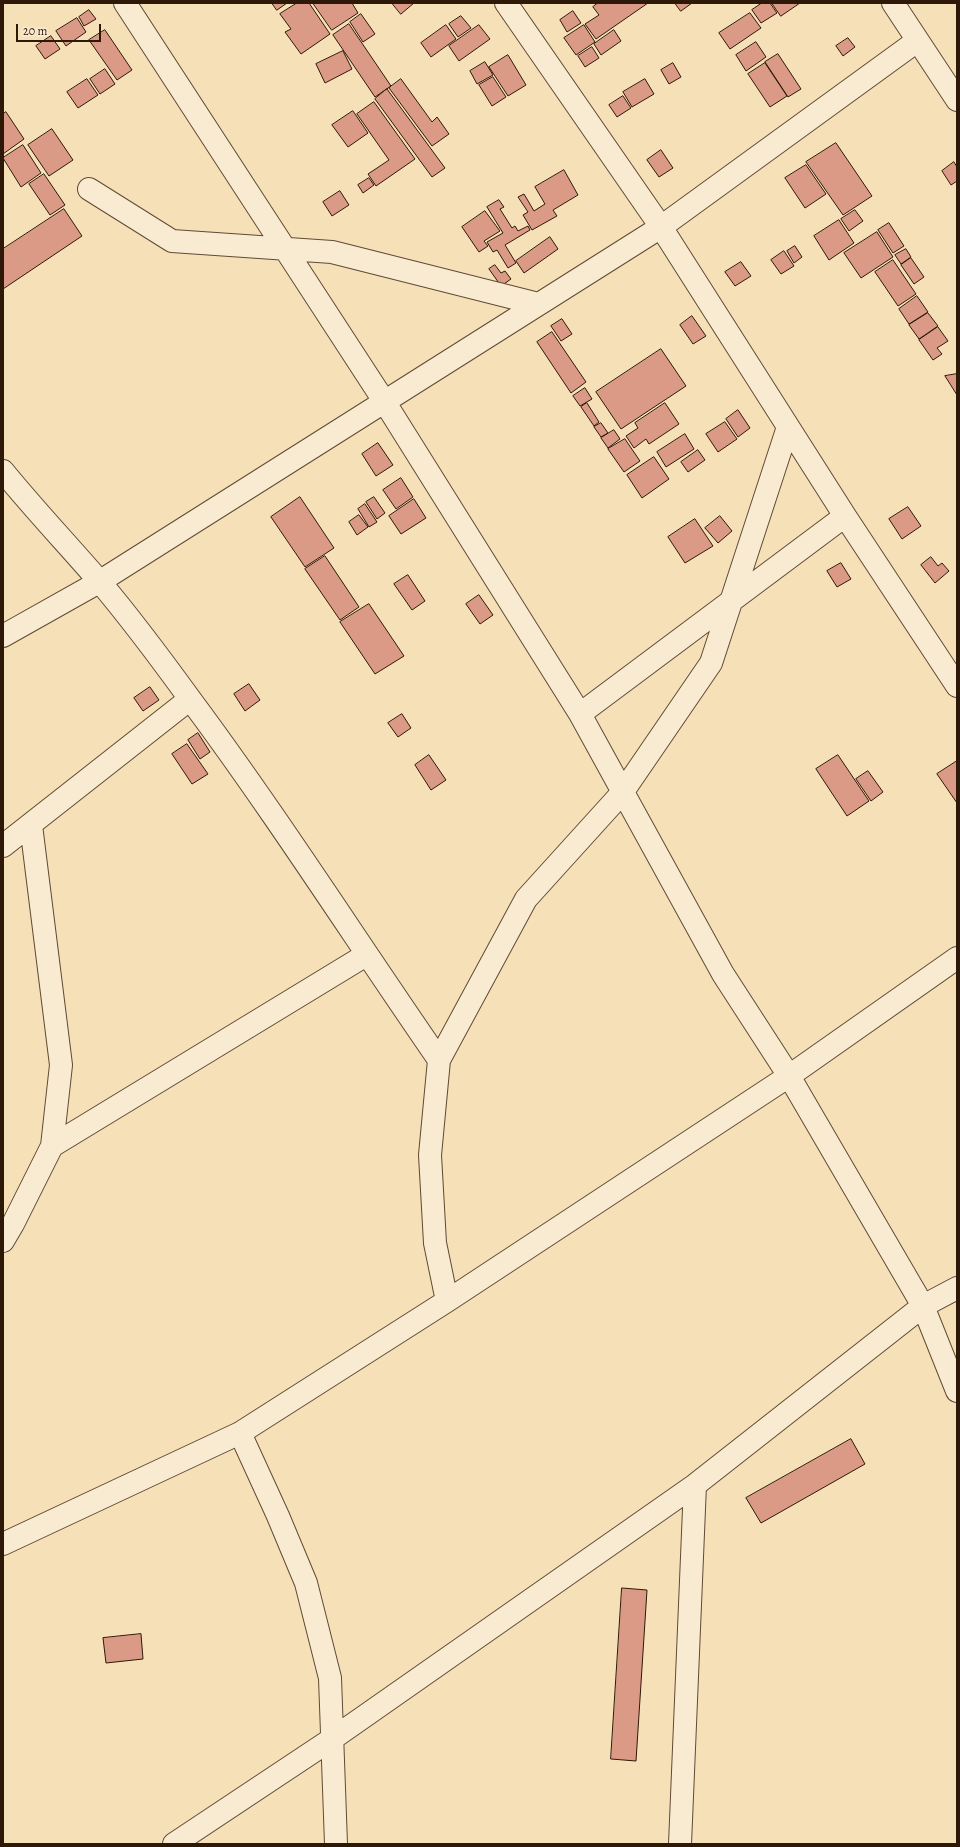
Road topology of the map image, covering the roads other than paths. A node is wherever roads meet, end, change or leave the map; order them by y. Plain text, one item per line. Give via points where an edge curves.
1 (125, 3) edge
2 (506, 3) edge
3 (893, 3) edge
4 (917, 41) junction
5 (957, 100) edge
6 (89, 189) dead end
7 (661, 227) junction
8 (284, 249) junction
9 (538, 304) junction
10 (384, 401) junction
11 (788, 427) junction
12 (3, 471) edge
13 (845, 516) junction
14 (99, 582) junction
15 (731, 602) junction
16 (3, 636) edge
17 (957, 686) edge
18 (190, 699) junction
19 (580, 714) junction
20 (622, 793) junction
21 (31, 825) junction
22 (3, 846) edge
23 (366, 955) junction
24 (957, 958) edge
25 (439, 1060) junction
26 (789, 1076) junction
27 (52, 1146) junction
28 (3, 1241) edge
29 (957, 1288) edge
30 (447, 1301) junction
31 (923, 1306) junction
32 (957, 1390) edge
33 (240, 1433) junction
34 (694, 1485) junction
35 (3, 1544) edge
36 (332, 1739) junction
37 (174, 1844) edge
38 (336, 1844) edge
39 (680, 1844) edge

1 - 8 street
2 - 7 street
3 - 4 street
4 - 5 street
4 - 7 street
6 - 8 street via 172,241
7 - 9 street
7 - 11 street
8 - 9 street via 332,252
8 - 10 street
9 - 10 street
10 - 14 street
10 - 19 street
11 - 13 street
11 - 15 street
12 - 14 street
13 - 15 street
13 - 17 street
14 - 16 street
14 - 18 street
15 - 19 street
15 - 20 street via 711,663
18 - 21 street
18 - 23 street via 280,824
19 - 20 street
20 - 25 street via 526,899
20 - 26 street via 724,974
21 - 22 street
21 - 27 street via 61,1066
23 - 25 street
23 - 27 street
24 - 26 street
25 - 30 street via 430,1155 435,1243
26 - 30 street
26 - 31 street
27 - 28 street
29 - 31 street
30 - 33 street
31 - 32 street
31 - 34 street
33 - 35 street
33 - 36 street via 306,1583 330,1678
34 - 36 street
34 - 39 street
36 - 37 street
36 - 38 street

